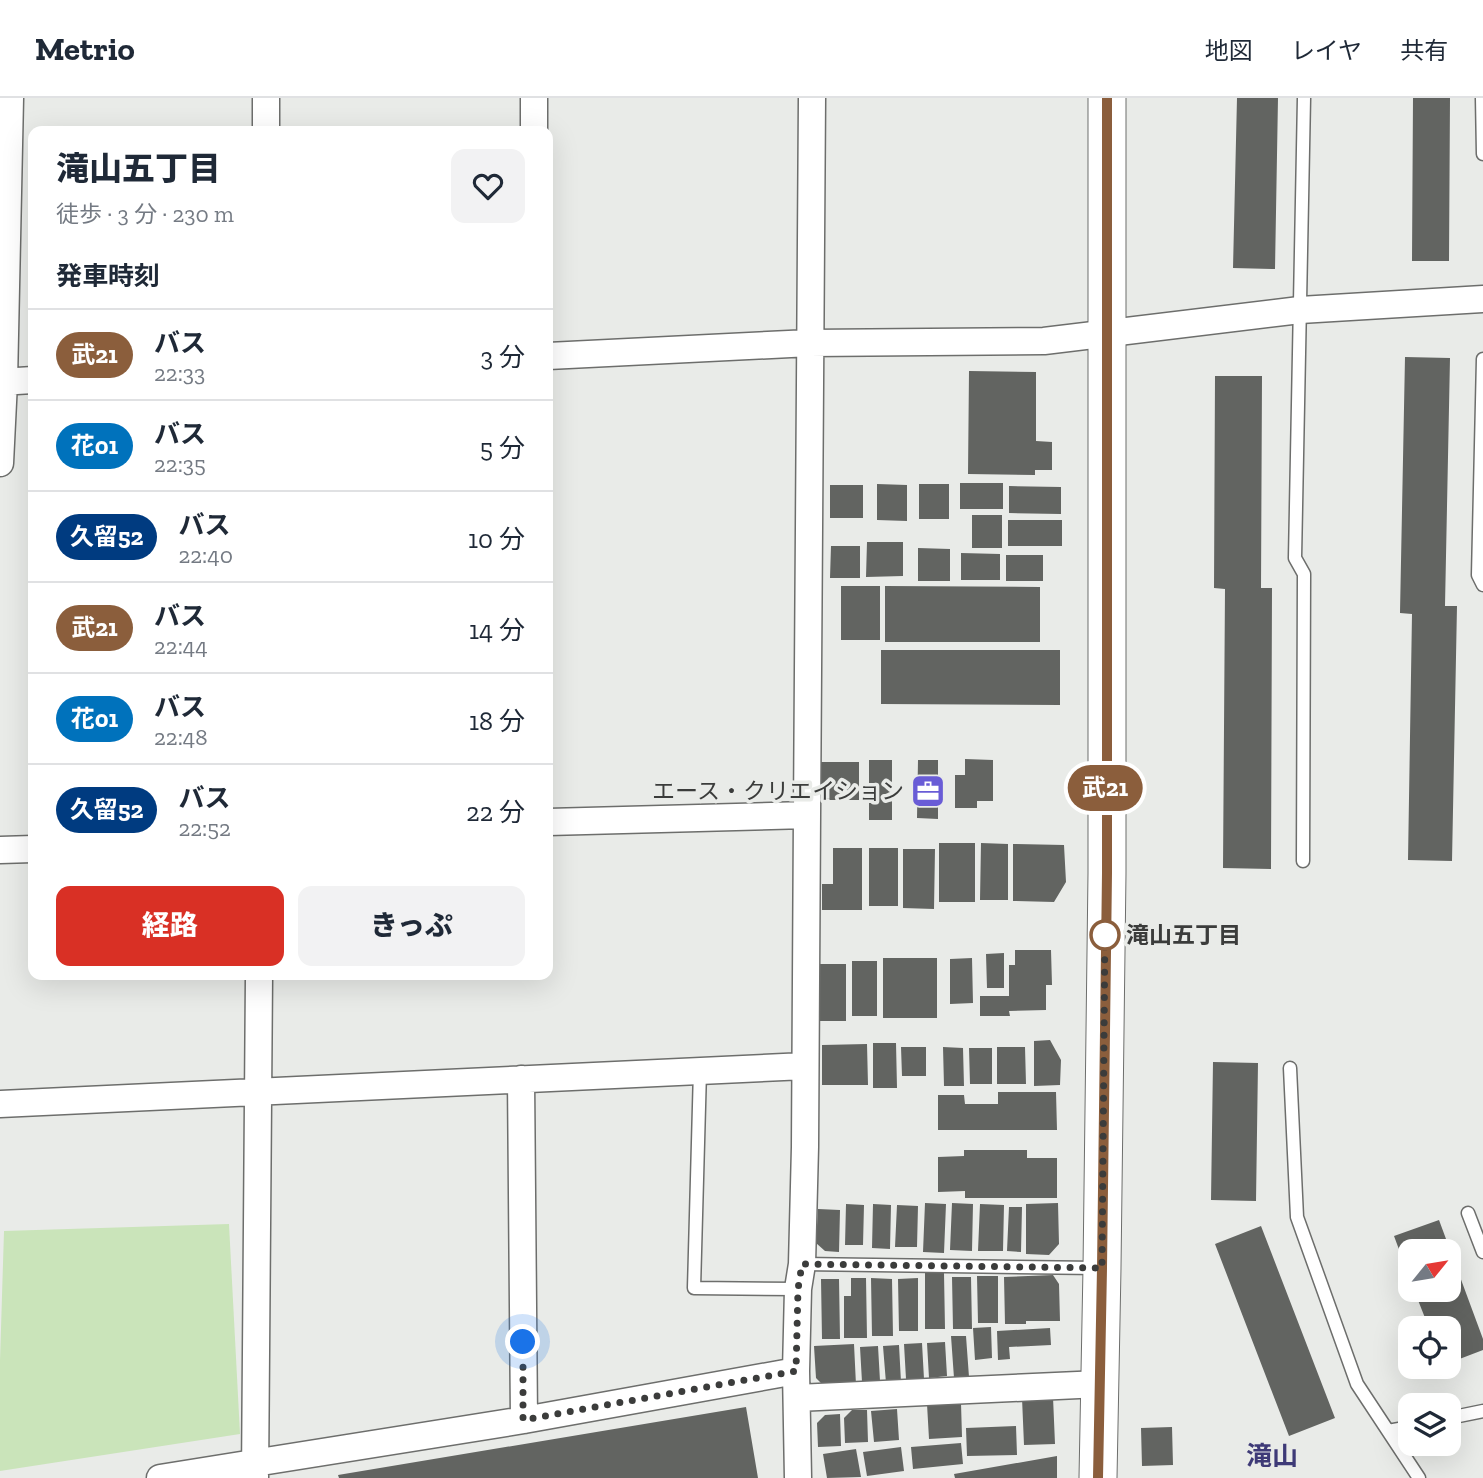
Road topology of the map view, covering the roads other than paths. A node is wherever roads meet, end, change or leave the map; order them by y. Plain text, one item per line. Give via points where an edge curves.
1 (10, 98) edge
2 (266, 98) edge
3 (534, 98) edge
4 (812, 98) edge
5 (1107, 98) edge
6 (1304, 98) edge
7 (1482, 98) edge
8 (266, 126) edge
9 (534, 126) edge
10 (1483, 153) edge
11 (1483, 299) edge
12 (1300, 310) junction
13 (1106, 334) junction
14 (810, 343) junction
15 (553, 356) edge
16 (1483, 359) edge
17 (28, 380) edge
18 (2, 382) edge
19 (0, 463) edge
20 (1483, 585) edge
21 (807, 815) junction
22 (553, 822) edge
23 (28, 849) edge
24 (0, 850) edge
25 (1303, 861) dead end
26 (259, 980) edge
27 (805, 1066) junction
28 (1290, 1069) dead end
29 (700, 1070) junction
30 (521, 1079) junction
31 (258, 1092) junction
32 (0, 1104) edge
33 (1468, 1213) dead end
34 (1483, 1252) edge
35 (1102, 1268) junction
36 (800, 1276) junction
37 (796, 1371) junction
38 (1100, 1384) junction
39 (797, 1398) junction
40 (1483, 1411) edge
41 (1461, 1416) edge
42 (523, 1420) junction
43 (1398, 1429) edge
44 (1388, 1431) junction
45 (255, 1471) edge
46 (160, 1478) edge
47 (798, 1478) edge
48 (1098, 1478) edge
49 (1419, 1478) edge

1 - 18 street
2 - 8 street
3 - 9 street
4 - 14 street
5 - 13 main road
6 - 12 lane
7 - 10 lane
11 - 12 street
12 - 13 street
12 - 25 lane via 1295,558 1304,574
13 - 14 street via 1044,341
13 - 35 main road
14 - 15 street
14 - 21 street
16 - 20 lane via 1478,575
17 - 18 street
18 - 19 street
21 - 22 street
21 - 27 street
23 - 24 street
26 - 31 street
27 - 29 street
27 - 36 street
28 - 44 lane via 1297,1217 1357,1384
29 - 30 street
29 - 36 lane via 694,1288
30 - 31 street
30 - 42 street
31 - 32 street
31 - 45 street
33 - 34 lane
35 - 36 lane
35 - 38 main road
36 - 37 street
37 - 39 street
37 - 42 street
38 - 39 street
38 - 48 main road
39 - 47 street
40 - 41 lane
42 - 45 street
43 - 44 lane
44 - 49 lane
45 - 46 street

